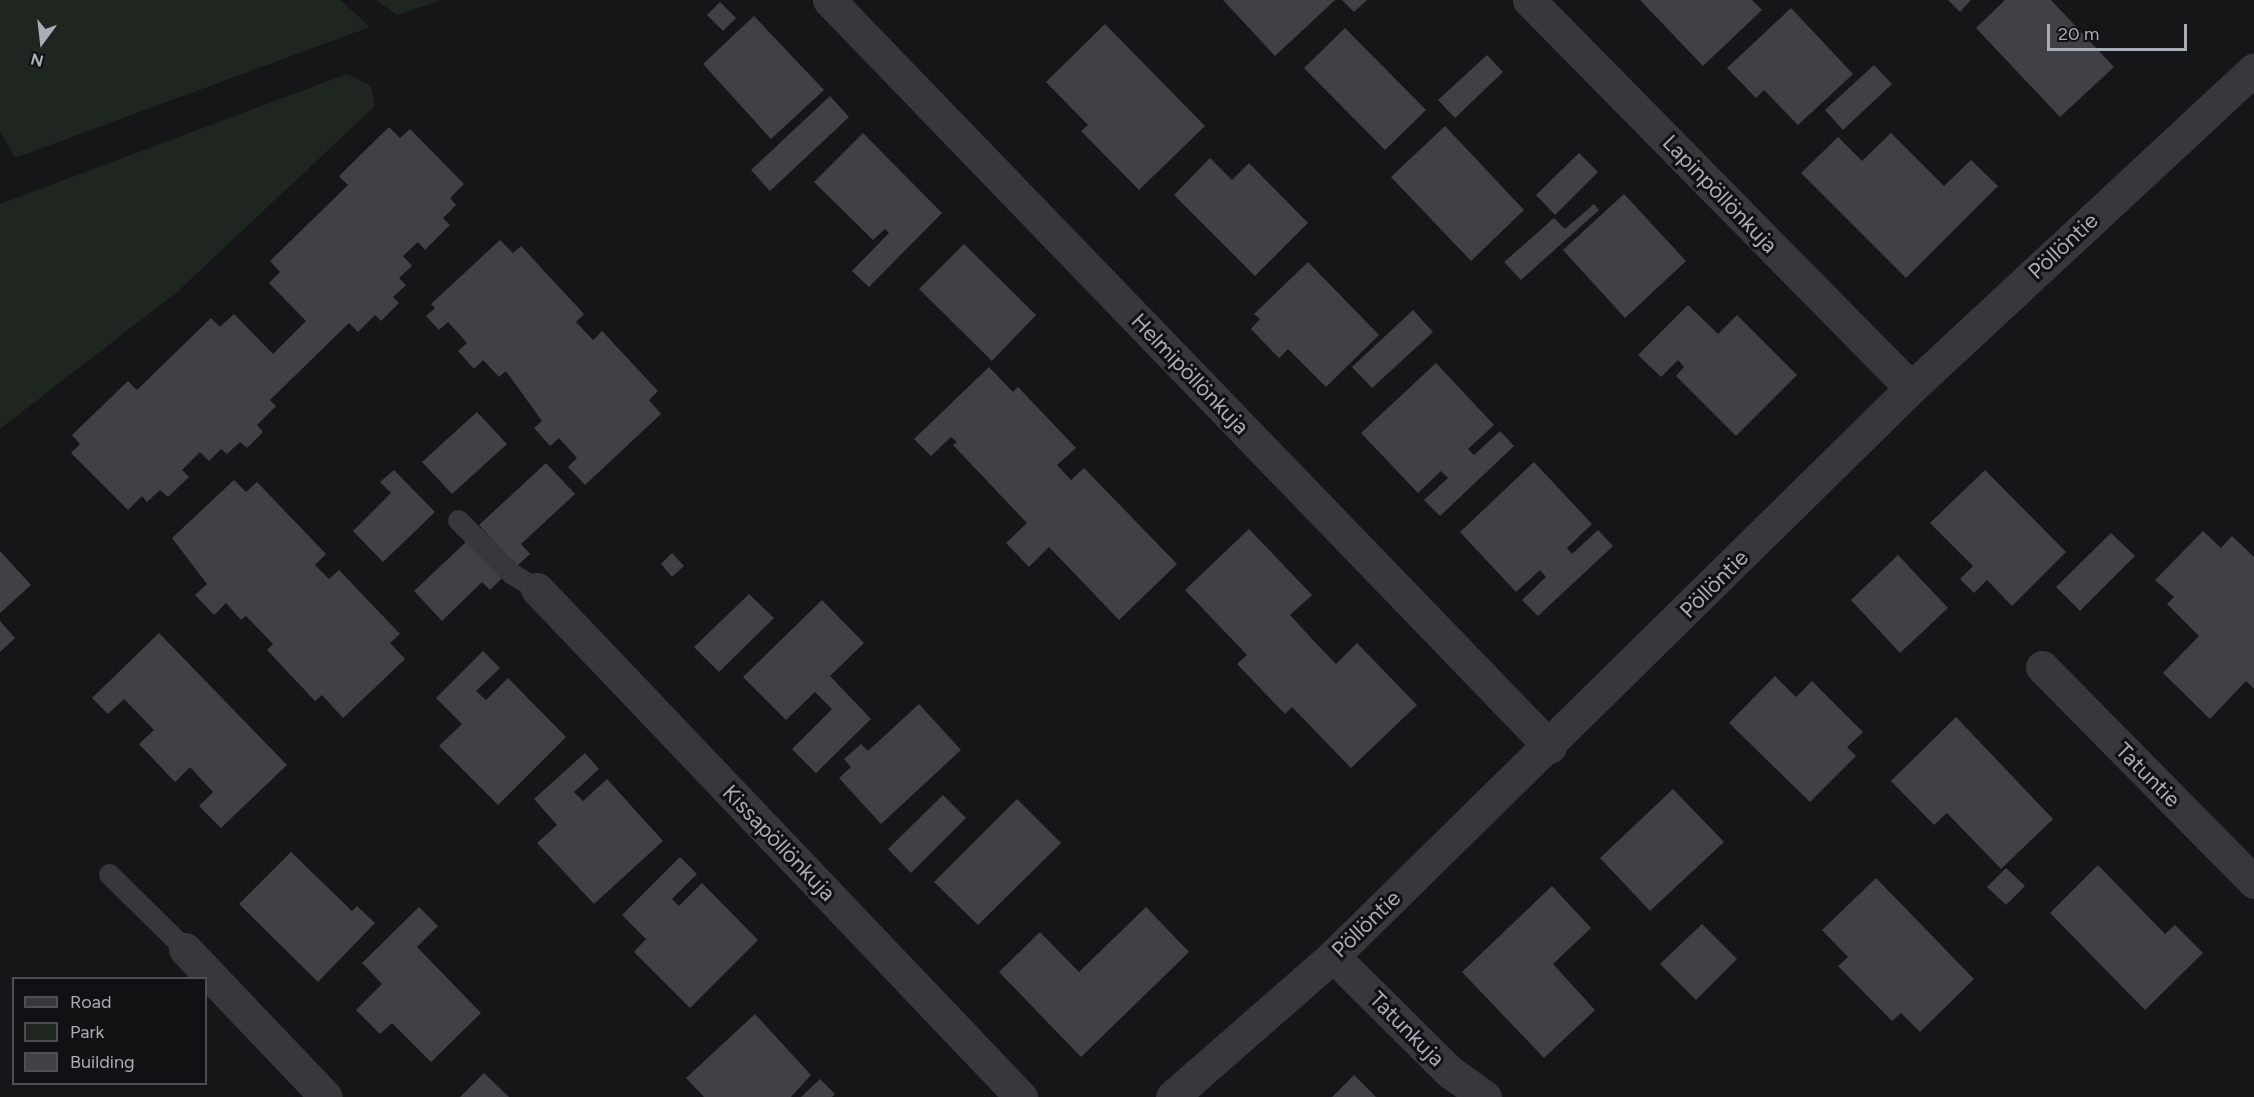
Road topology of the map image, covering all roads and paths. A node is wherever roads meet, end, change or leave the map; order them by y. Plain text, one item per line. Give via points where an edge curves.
1 (829, 0) edge
2 (1529, 0) edge
3 (2254, 69) edge
4 (1911, 388) junction
5 (458, 520) dead end
6 (537, 589) joint
7 (2042, 667) dead end
8 (1550, 747) junction
9 (109, 874) dead end
10 (2254, 882) edge
11 (185, 949) joint
12 (1333, 956) junction
13 (326, 1097) edge
14 (1021, 1097) edge
15 (1172, 1097) edge
16 (1485, 1097) edge

1 - 8 street, Helmipöllönkuja
2 - 4 street, Lapinpöllönkuja
3 - 4 street, Pöllöntie
4 - 8 street, Pöllöntie
5 - 6 lane via 511,573
6 - 14 street, Kissapöllönkuja
7 - 10 street, Tatuntie
8 - 12 street, Pöllöntie
9 - 11 lane
11 - 13 street
12 - 15 street, Pöllöntie
12 - 16 street, Tatunkuja via 1450,1072

